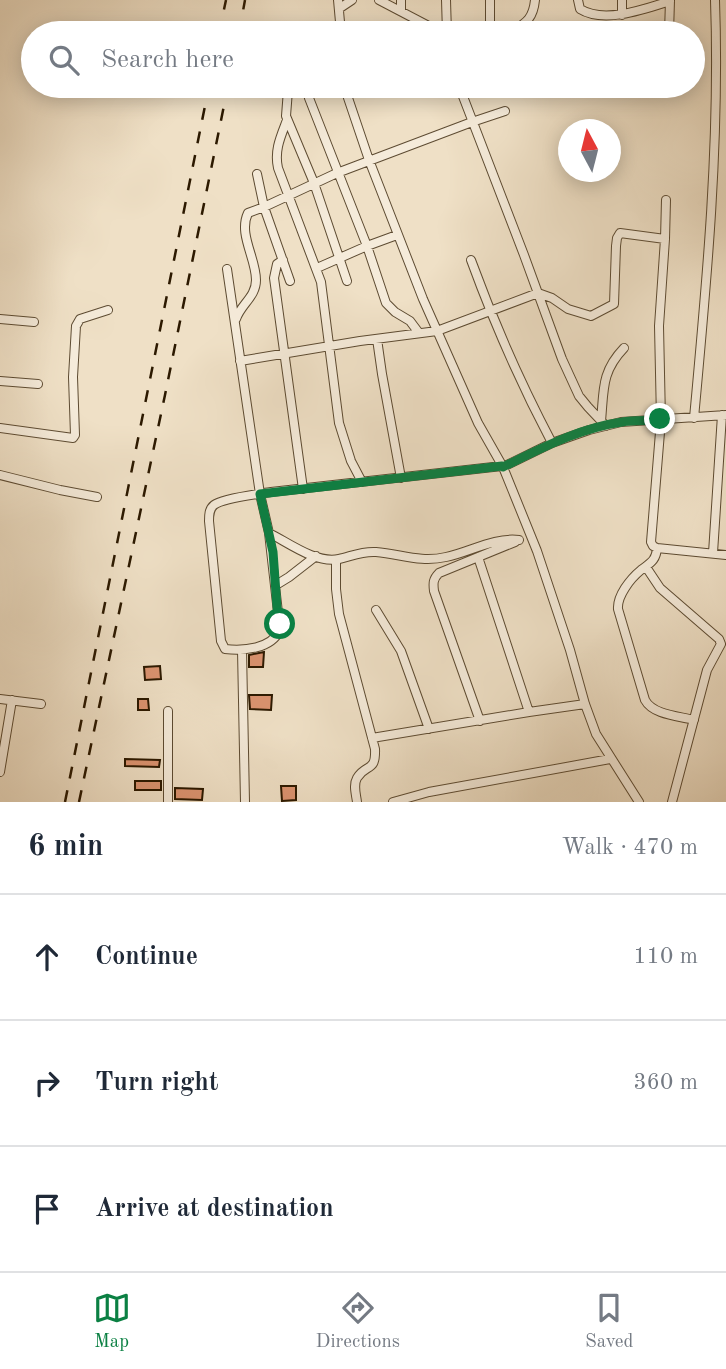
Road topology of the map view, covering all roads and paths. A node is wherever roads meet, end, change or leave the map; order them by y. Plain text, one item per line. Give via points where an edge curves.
1 (352, 0) edge
2 (379, 0) edge
3 (401, 0) edge
4 (446, 0) edge
5 (490, 0) edge
6 (535, 0) edge
7 (578, 0) edge
8 (622, 0) edge
9 (670, 0) edge
10 (715, 0) edge
11 (339, 4) edge
12 (401, 12) junction
13 (622, 15) junction
14 (419, 21) edge
15 (445, 21) edge
16 (490, 21) edge
17 (527, 21) edge
18 (669, 21) edge
19 (286, 98) edge
20 (309, 98) edge
21 (348, 98) edge
22 (463, 98) edge
23 (505, 111) dead end
24 (287, 120) junction
25 (472, 122) junction
26 (369, 160) junction
27 (337, 173) junction
28 (257, 174) dead end
29 (314, 183) junction
30 (289, 196) junction
31 (666, 200) dead end
32 (264, 207) junction
33 (397, 235) junction
34 (665, 239) junction
35 (367, 246) junction
36 (340, 259) junction
37 (283, 260) junction
38 (471, 260) dead end
39 (317, 268) junction
40 (228, 269) dead end
41 (290, 281) dead end
42 (347, 281) dead end
43 (538, 293) junction
44 (108, 310) dead end
45 (489, 311) junction
46 (0, 319) edge
47 (34, 322) dead end
48 (235, 322) junction
49 (438, 331) junction
50 (419, 333) junction
51 (377, 339) junction
52 (329, 346) junction
53 (624, 348) dead end
54 (284, 354) junction
55 (240, 361) junction
56 (0, 381) edge
57 (38, 384) dead end
58 (724, 415) edge
59 (694, 418) junction
60 (660, 420) junction
61 (604, 423) junction
62 (0, 428) edge
63 (552, 443) junction
64 (502, 467) junction
65 (0, 475) edge
66 (401, 478) junction
67 (362, 482) junction
68 (303, 489) junction
69 (260, 494) junction
70 (97, 497) dead end
71 (270, 533) junction
72 (531, 536) junction
73 (519, 540) junction
74 (657, 548) junction
75 (713, 553) junction
76 (726, 555) edge
77 (316, 556) junction
78 (478, 557) junction
79 (336, 560) junction
80 (646, 568) junction
81 (276, 585) junction
82 (376, 610) dead end
83 (242, 650) junction
84 (0, 699) edge
85 (12, 700) junction
86 (41, 704) dead end
87 (585, 704) junction
88 (168, 711) dead end
89 (529, 712) junction
90 (694, 720) junction
91 (480, 721) junction
92 (429, 729) junction
93 (372, 737) junction
94 (610, 758) junction
95 (0, 772) edge
96 (168, 802) edge
97 (245, 802) edge
98 (357, 802) edge
99 (393, 802) edge
100 (639, 802) edge
101 (672, 802) edge

1 - 11 street
2 - 12 street
3 - 12 street
4 - 15 street
5 - 16 street
6 - 17 street
7 - 13 street via 580,9 588,14
8 - 13 street
9 - 13 street
9 - 18 street
10 - 59 street via 715,158
12 - 14 street
19 - 24 street
20 - 27 street
21 - 26 street
22 - 25 street
23 - 25 street
24 - 29 street
24 - 30 street via 276,159
25 - 26 street
25 - 43 street
26 - 27 street
26 - 33 street
27 - 29 street
27 - 35 street
28 - 32 street
29 - 30 street
29 - 36 street
30 - 32 street
30 - 39 street
31 - 34 street
32 - 37 street
32 - 48 street via 245,219 257,278 252,296
33 - 35 street
33 - 49 street
34 - 43 street via 620,233 614,304 591,316
34 - 60 street via 659,326
35 - 36 street
35 - 50 street via 386,303
36 - 39 street
36 - 42 street
37 - 41 street
37 - 54 street via 277,264 274,278
38 - 45 street
39 - 52 street
40 - 48 street
43 - 45 street
43 - 61 street via 579,396
44 - 62 street via 80,319 76,326 73,438
45 - 49 street
45 - 63 street
46 - 47 street
48 - 55 street
49 - 50 street
49 - 64 street
50 - 51 street
51 - 52 street
51 - 66 street
52 - 54 street
52 - 67 street via 339,423
53 - 61 street via 608,368
54 - 55 street
54 - 68 street
55 - 69 street
56 - 57 street
58 - 59 street
58 - 75 street
59 - 60 street
60 - 61 street
60 - 74 street via 651,541
61 - 63 street
63 - 64 street
64 - 66 street
64 - 72 street
65 - 70 street
66 - 67 street
67 - 68 street
68 - 69 street
69 - 71 street
69 - 83 street via 216,504 209,513 221,641 225,649
71 - 77 street
71 - 81 street
72 - 73 street
72 - 87 street
73 - 78 street
73 - 79 street via 503,540 435,559 361,552
74 - 75 street
74 - 80 street
75 - 76 street
77 - 79 street
77 - 81 street
78 - 89 street
78 - 91 street via 439,573 433,583
79 - 93 street via 339,614
80 - 90 street via 660,588 721,644 707,670
80 - 90 street via 618,601 645,700 655,710
81 - 83 street via 277,636
82 - 92 street via 401,651
83 - 97 street
84 - 85 street
85 - 86 street
85 - 95 street
87 - 89 street
87 - 94 street
88 - 96 street
89 - 91 street
90 - 101 street
91 - 92 street
92 - 93 street
93 - 98 street via 375,762 358,776
94 - 99 street
94 - 100 street

